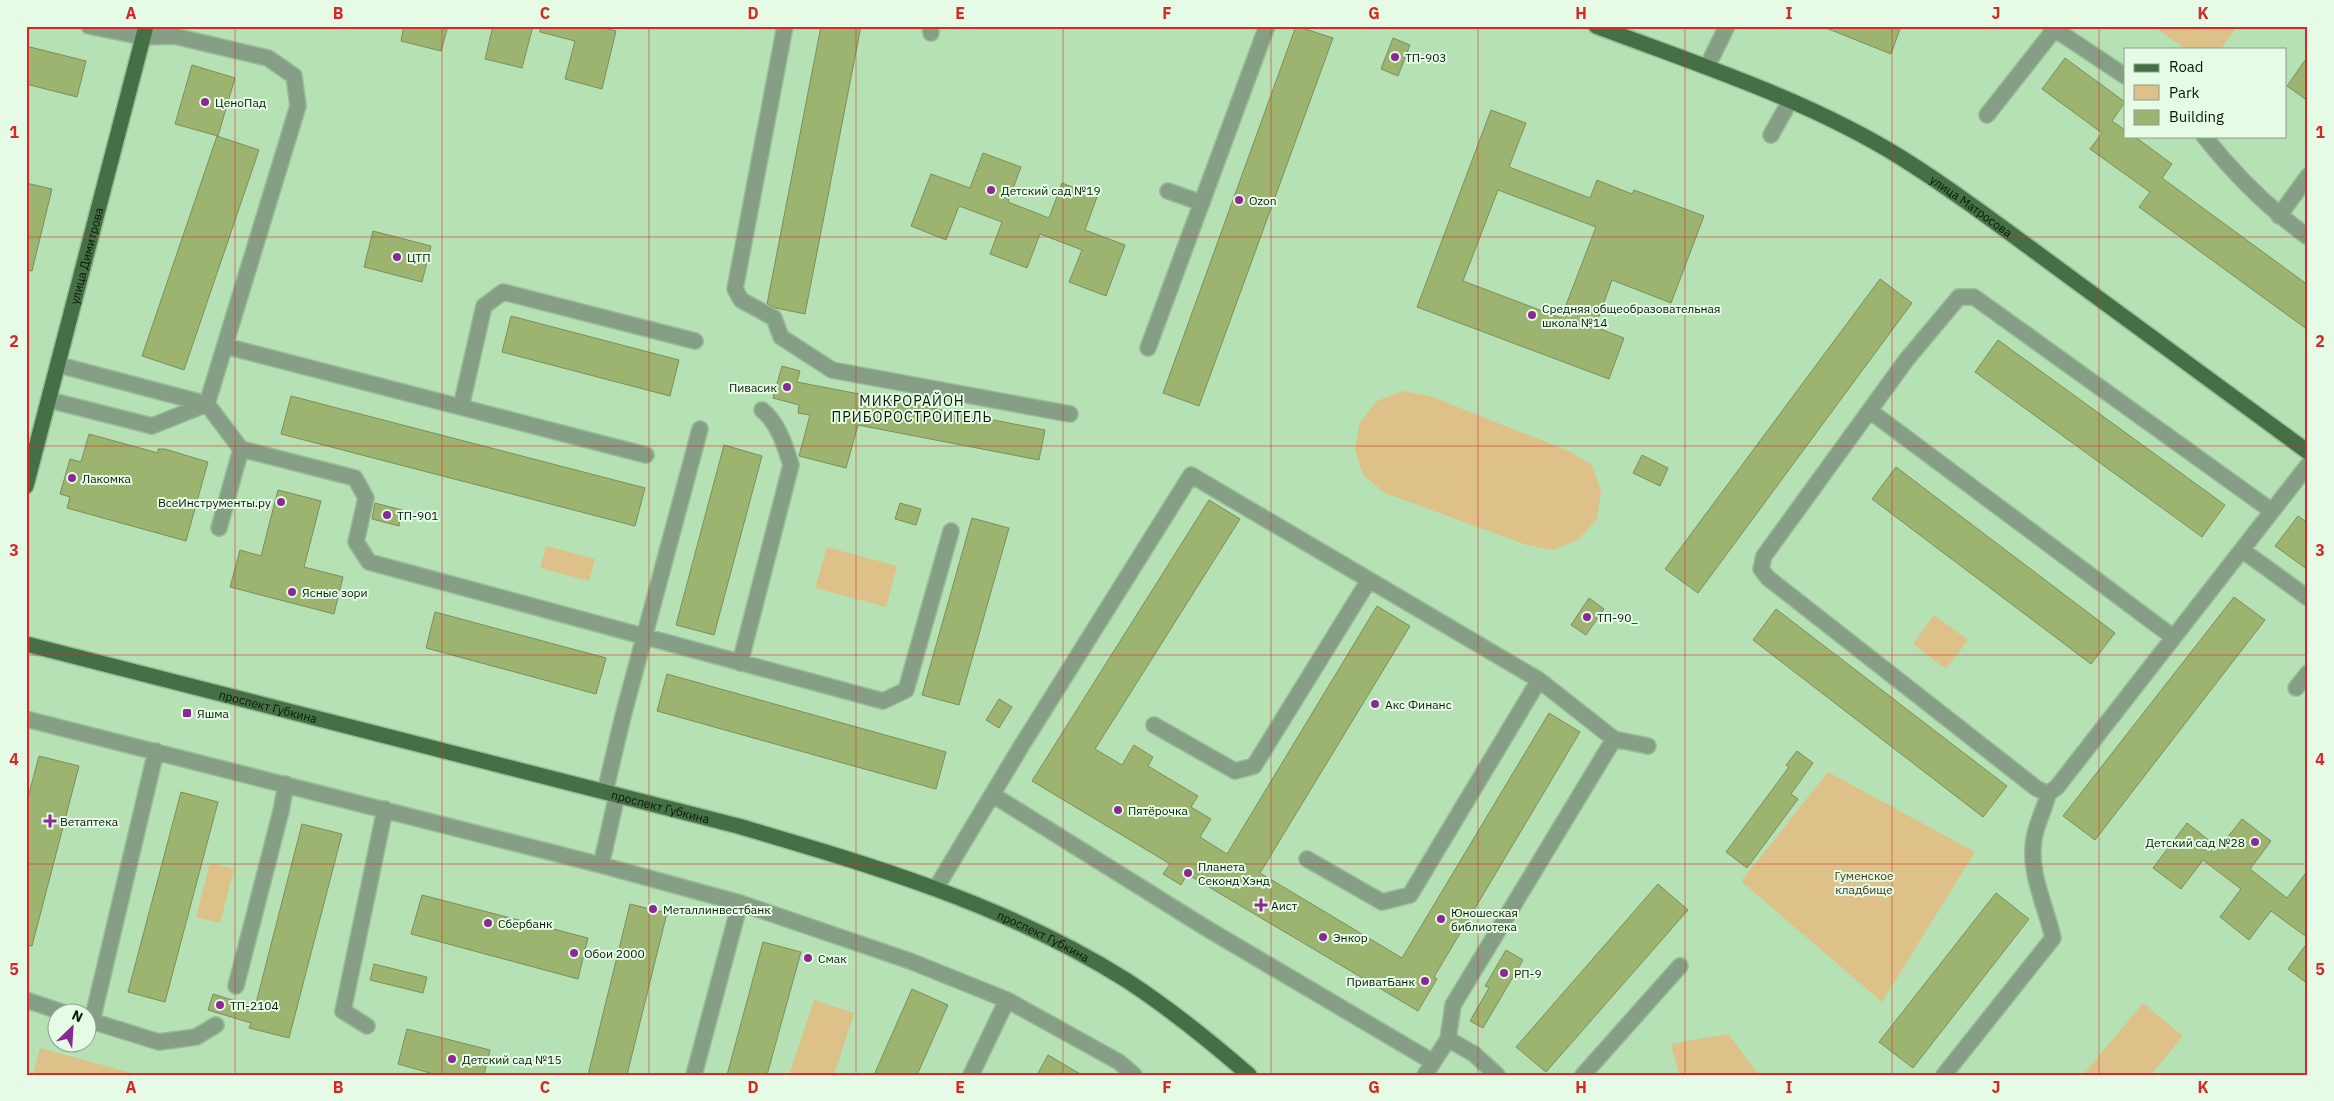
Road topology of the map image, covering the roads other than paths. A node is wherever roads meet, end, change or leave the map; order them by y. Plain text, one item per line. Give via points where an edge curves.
1 (88, 26) edge
2 (785, 26) edge
3 (1267, 26) edge
4 (1596, 26) edge
5 (1727, 26) edge
6 (2052, 28) edge
7 (145, 32) edge
8 (1707, 67) junction
9 (2124, 75) edge
10 (1790, 102) junction
11 (1987, 115) dead end
12 (1771, 135) dead end
13 (2206, 138) edge
14 (2308, 176) edge
15 (1168, 192) dead end
16 (1202, 203) junction
17 (2279, 216) junction
18 (2308, 237) edge
19 (695, 341) dead end
20 (225, 346) junction
21 (1148, 348) dead end
22 (59, 365) junction
23 (49, 400) junction
24 (207, 404) junction
25 (461, 407) junction
26 (762, 410) dead end
27 (1870, 411) junction
28 (1070, 414) dead end
29 (700, 430) dead end
30 (241, 449) junction
31 (2308, 452) edge
32 (646, 455) dead end
33 (2308, 465) edge
34 (26, 486) edge
35 (2272, 511) junction
36 (218, 528) dead end
37 (951, 531) dead end
38 (2242, 550) junction
39 (1368, 580) junction
40 (2308, 598) edge
41 (646, 637) junction
42 (2173, 638) junction
43 (26, 644) edge
44 (740, 663) junction
45 (2308, 673) edge
46 (1539, 680) junction
47 (2296, 688) dead end
48 (27, 720) edge
49 (1154, 725) dead end
50 (1614, 739) junction
51 (1648, 746) dead end
52 (156, 751) junction
53 (286, 784) junction
54 (611, 793) junction
55 (2048, 794) junction
56 (993, 795) junction
57 (384, 809) junction
58 (1307, 859) dead end
59 (601, 865) junction
60 (936, 888) junction
61 (740, 903) junction
62 (1680, 966) dead end
63 (236, 986) dead end
64 (26, 1000) edge
65 (1007, 1000) junction
66 (94, 1004) edge
67 (48, 1007) edge
68 (98, 1023) edge
69 (216, 1025) dead end
70 (367, 1026) dead end
71 (1448, 1039) junction
72 (1433, 1062) junction
73 (1115, 1068) edge
74 (694, 1075) edge
75 (971, 1075) edge
76 (1134, 1075) edge
77 (1248, 1075) edge
78 (1425, 1075) edge
79 (1497, 1075) edge
80 (1582, 1075) edge
81 (1944, 1075) edge

1 - 7 street
2 - 28 street via 735,289 741,300 774,318 781,337 832,370
3 - 16 street
4 - 8 main road, улица Матросова
5 - 8 street
6 - 9 street
6 - 11 street
7 - 20 street via 268,58 294,76 298,106
7 - 22 main road, улица Димитрова
8 - 10 main road, улица Матросова
10 - 12 street
10 - 31 main road, улица Матросова via 1838,123 1899,157 2005,230
13 - 17 street
14 - 17 street
15 - 16 street
16 - 21 street
17 - 18 street
19 - 25 street via 503,292 484,306
20 - 24 street
20 - 25 street
22 - 23 main road, улица Димитрова
22 - 24 street
23 - 24 street via 152,426
23 - 34 main road, улица Димитрова
24 - 30 street
25 - 32 street
26 - 44 street via 770,417 784,442 791,466
27 - 35 street via 1907,359 1959,297 1974,297
27 - 42 street
27 - 55 street via 1764,556 1761,569 1768,578 2036,788
29 - 41 street
30 - 36 street
30 - 41 street via 355,478 366,498 356,542 369,562
33 - 35 street
35 - 38 street
37 - 44 street via 906,690 883,701
38 - 40 street
38 - 42 street
39 - 46 street
39 - 49 street via 1254,766 1235,771
39 - 56 street via 1191,474
41 - 44 street
41 - 54 street via 623,716
42 - 55 street via 2058,787
43 - 54 main road, проспект Губкина
45 - 47 street
46 - 50 street
46 - 58 street via 1410,895 1382,902
48 - 52 street
50 - 51 street
50 - 71 street via 1453,1005
52 - 53 street
52 - 66 street
53 - 57 street
53 - 63 street via 282,811
54 - 59 street
54 - 60 main road, проспект Губкина via 841,856
55 - 81 street via 2034,838 2033,870 2053,938
56 - 60 street
56 - 72 street via 1206,928
57 - 59 street
57 - 70 street via 343,1011
59 - 61 street
60 - 77 main road, проспект Губкина via 1052,938 1126,980 1174,1014
61 - 65 street via 910,961
61 - 74 street
62 - 80 street
64 - 67 street
65 - 73 street
65 - 75 street
68 - 69 street via 159,1042 196,1036
71 - 72 street
71 - 79 street via 1474,1054
72 - 78 street
73 - 76 street

